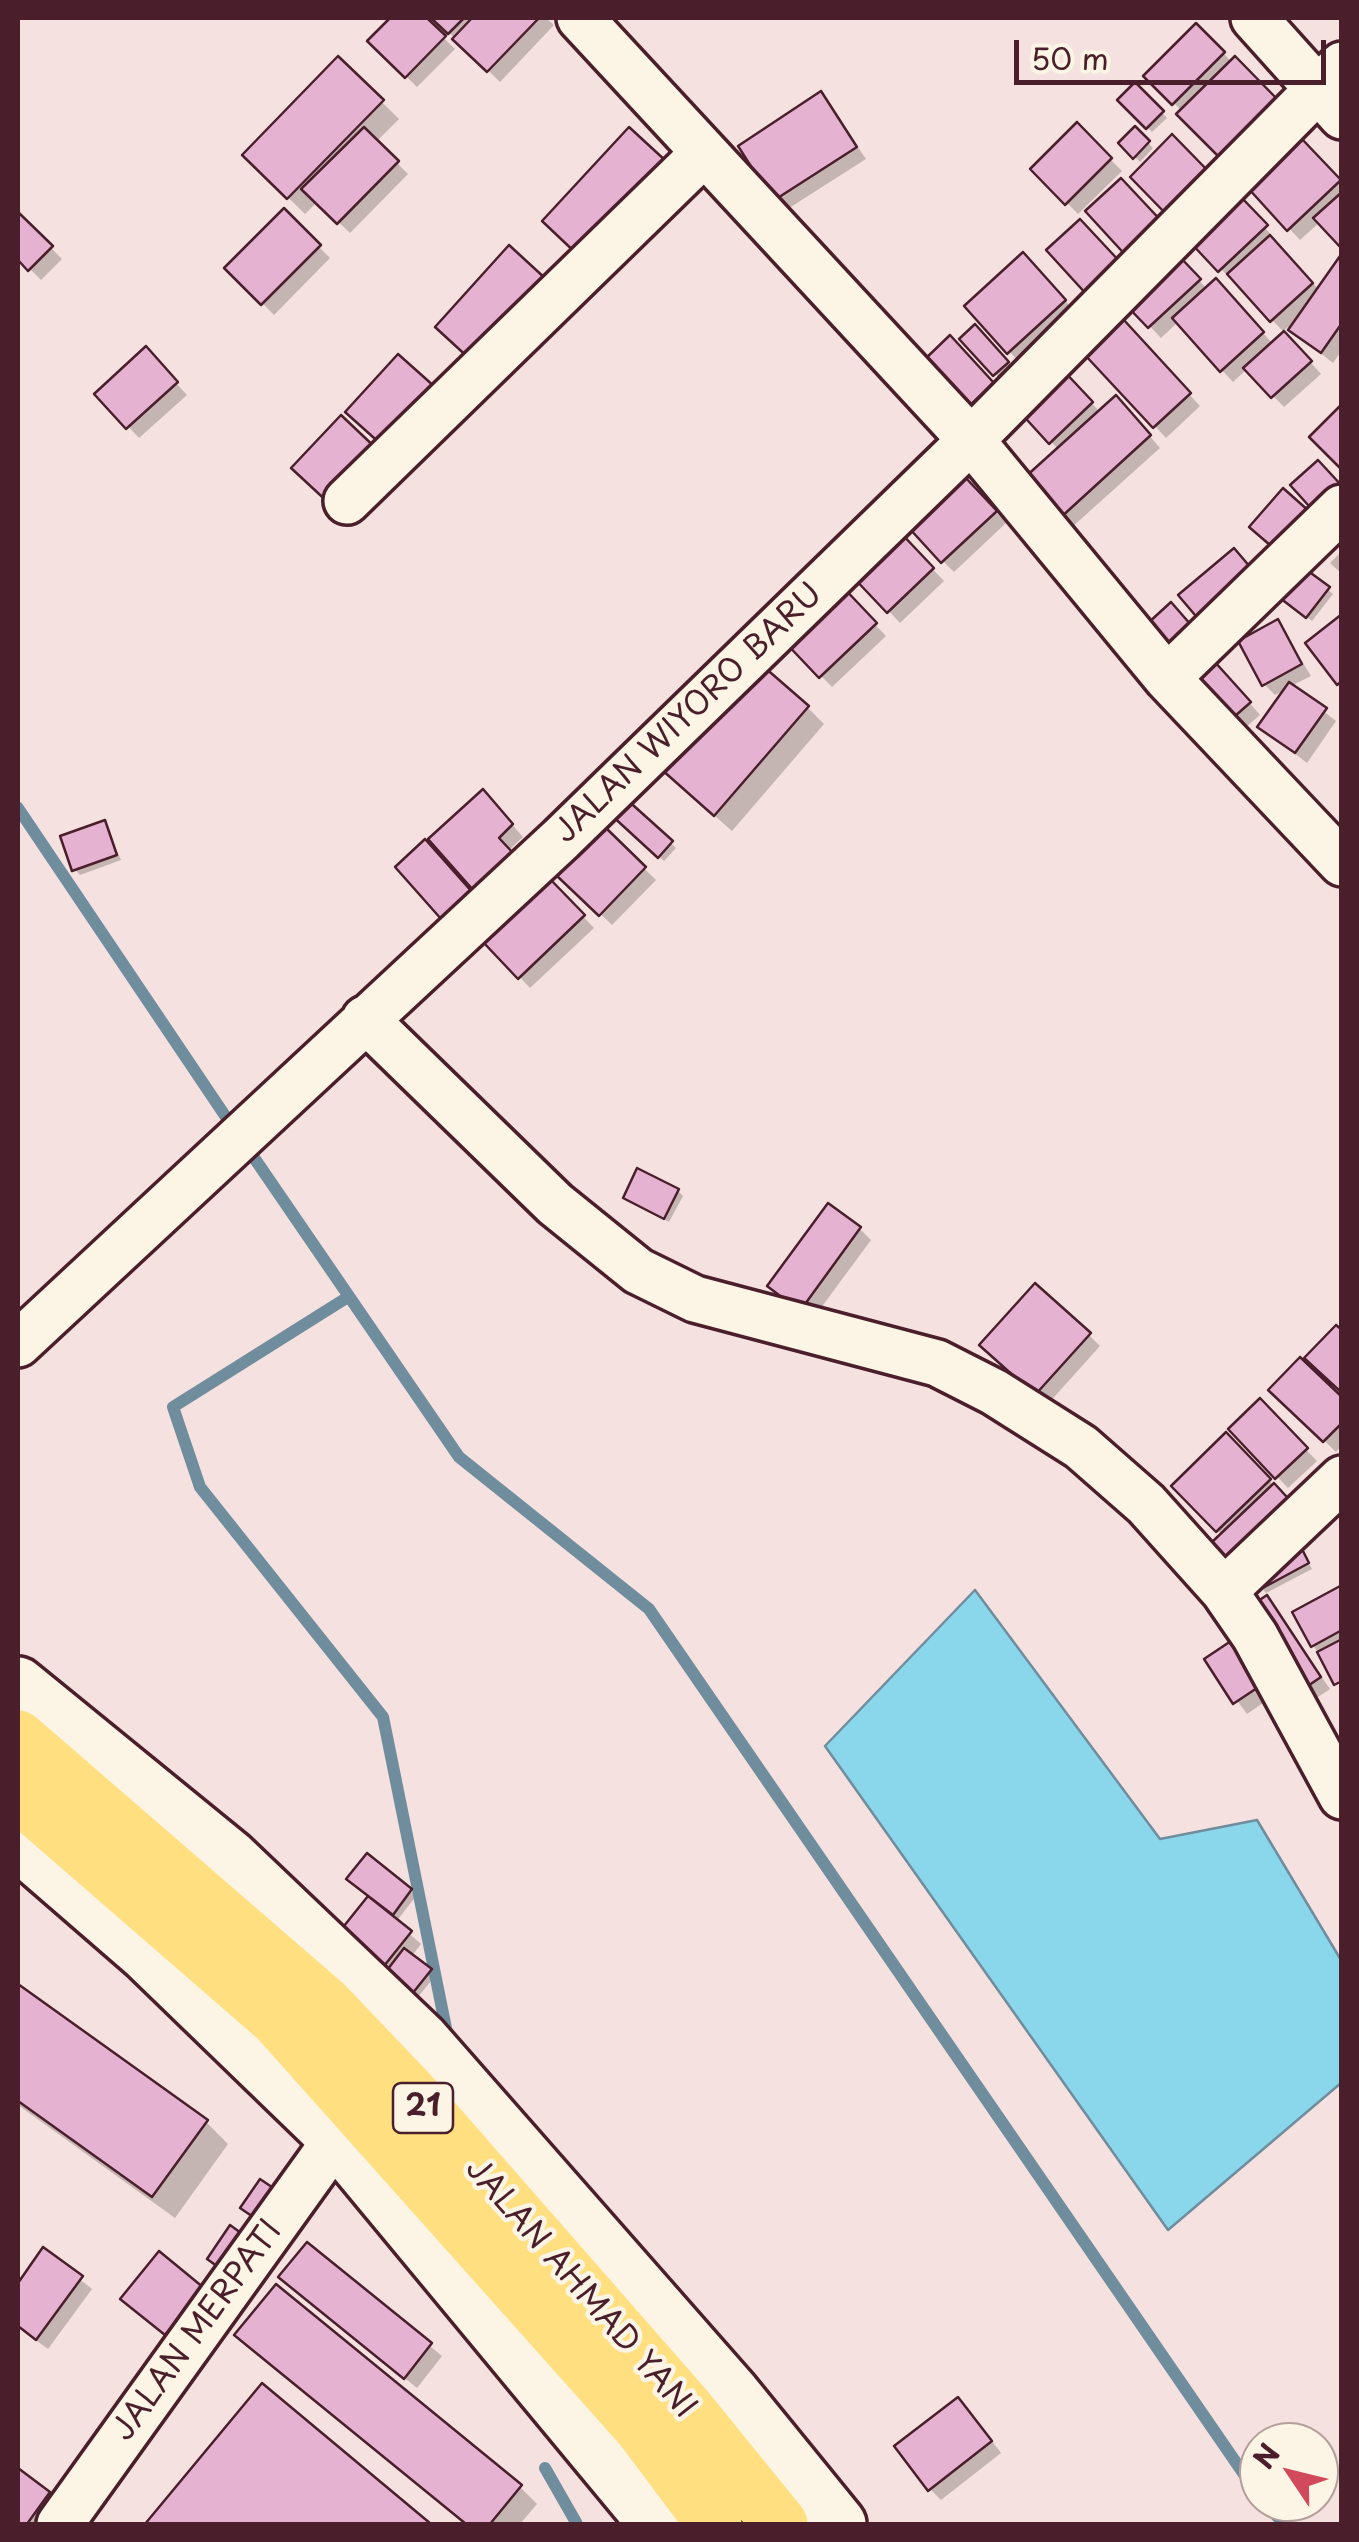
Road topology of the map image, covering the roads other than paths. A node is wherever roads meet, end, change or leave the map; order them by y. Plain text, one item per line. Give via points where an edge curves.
1 (580, 18) edge
2 (1254, 18) edge
3 (1334, 90) edge
4 (703, 154) junction
5 (971, 440) junction
6 (347, 501) dead end
7 (1342, 508) edge
8 (1167, 678) junction
9 (1342, 863) edge
10 (365, 1019) junction
11 (18, 1344) edge
12 (1342, 1478) edge
13 (1224, 1591) junction
14 (18, 1684) edge
15 (18, 1738) edge
16 (18, 1794) edge
17 (1342, 1796) edge
18 (18, 1842) edge
19 (337, 2138) junction
20 (60, 2524) edge
21 (657, 2524) edge
22 (714, 2524) edge
23 (780, 2524) edge
24 (838, 2524) edge

1 - 4 street
2 - 3 street
3 - 5 street, JALAN WIYORO BARU
4 - 5 street
4 - 6 street
5 - 8 street
5 - 10 street, JALAN WIYORO BARU via 561,839
7 - 8 street
8 - 9 street
10 - 11 street, JALAN WIYORO BARU
10 - 13 street via 555,1204 638,1271 695,1299 938,1363 994,1392 1120,1481
12 - 13 street
13 - 17 street
14 - 24 street via 229,1857 421,2040
15 - 23 highway, JALAN AHMAD YANI / 21 via 326,2004 672,2392
16 - 22 highway, JALAN AHMAD YANI / 21 via 276,2019 629,2414
18 - 19 street via 146,1953
19 - 20 street, JALAN MERPATI
19 - 21 street

